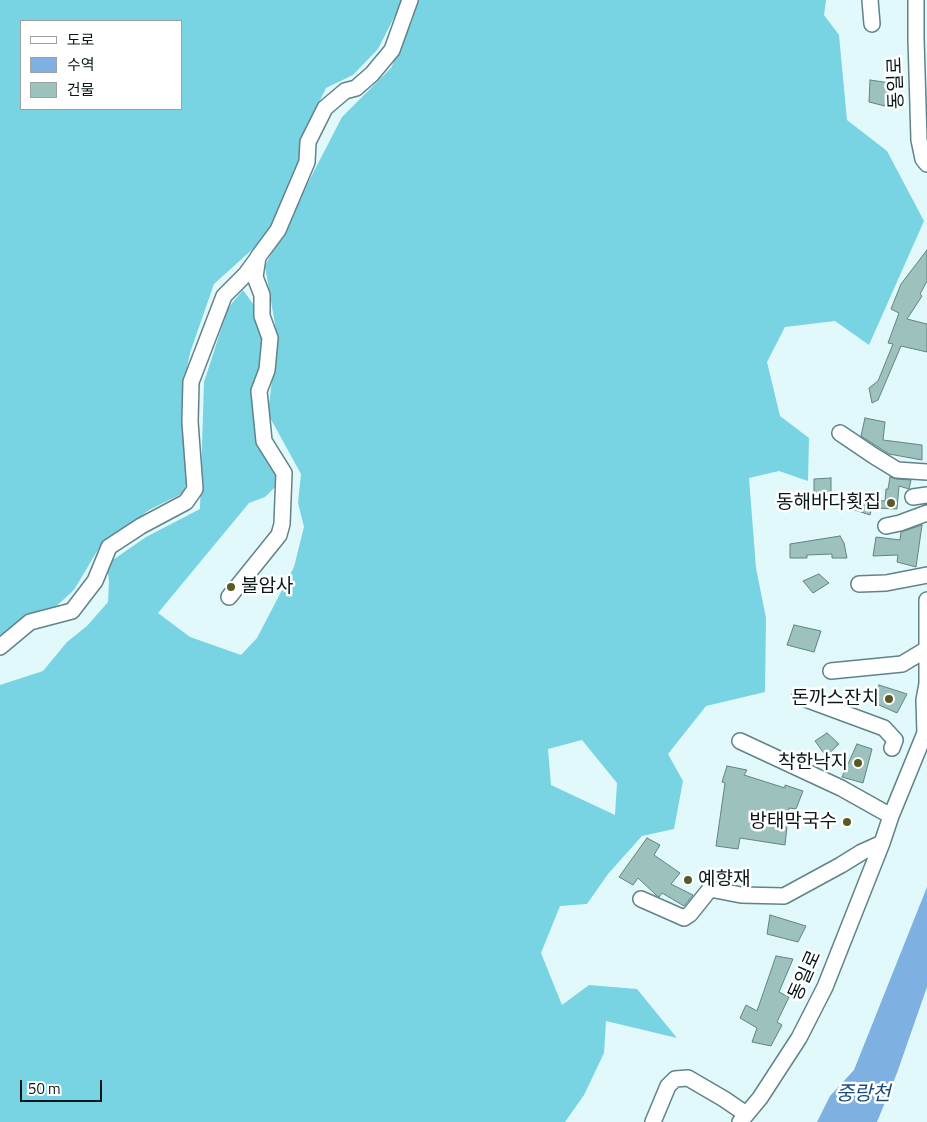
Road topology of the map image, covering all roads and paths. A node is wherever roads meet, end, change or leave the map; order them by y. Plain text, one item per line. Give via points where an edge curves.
1 (410, 0) edge
2 (870, 0) edge
3 (916, 0) edge
4 (872, 24) dead end
5 (927, 164) edge
6 (258, 257) junction
7 (840, 433) dead end
8 (927, 472) edge
9 (927, 514) edge
10 (886, 526) dead end
11 (927, 576) edge
12 (860, 584) dead end
13 (229, 596) dead end
14 (927, 600) edge
15 (0, 647) edge
16 (926, 649) edge
17 (927, 659) edge
18 (831, 671) dead end
19 (800, 697) dead end
20 (926, 731) edge
21 (740, 741) dead end
22 (918, 750) junction
23 (891, 816) junction
24 (882, 843) junction
25 (641, 899) dead end
26 (743, 1118) edge
27 (653, 1122) edge

1 - 6 street via 392,50 362,84 345,91 325,108 308,142 307,162 278,230
2 - 4 street
3 - 5 street, 동일로 via 919,140
6 - 13 street via 255,277 262,295 262,316 270,338 267,370 259,391 264,441 284,473 282,524 279,535
6 - 15 street via 224,296 191,382 195,489 186,502 109,547 95,581 72,611 30,622
7 - 8 street via 897,470
9 - 10 street
11 - 12 street
14 - 16 street
16 - 17 street
16 - 18 street via 902,664
17 - 20 street
19 - 22 street via 884,728 893,744
20 - 22 street, 동일로
21 - 23 street via 841,788
22 - 23 street, 동일로
23 - 24 street, 동일로
24 - 25 street via 784,896 740,895 710,890 684,918
24 - 26 street, 동일로 via 825,987 799,1038
26 - 27 street, 동일로 via 724,1099 688,1078 675,1079 668,1086

